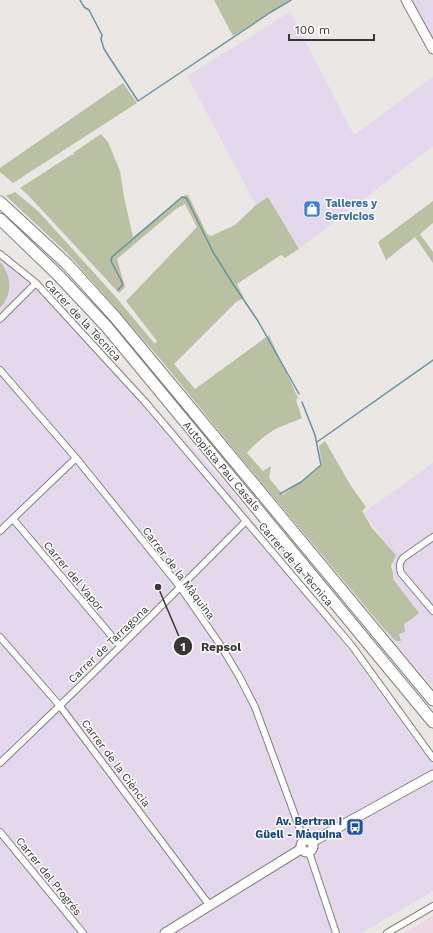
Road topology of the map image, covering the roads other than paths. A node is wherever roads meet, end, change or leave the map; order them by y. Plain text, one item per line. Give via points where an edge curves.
1 (406, 0) edge
2 (433, 49) edge
3 (0, 202) edge
4 (0, 219) edge
5 (0, 254) edge
6 (36, 283) junction
7 (0, 319) edge
8 (0, 370) edge
9 (76, 458) junction
10 (13, 519) junction
11 (246, 521) junction
12 (0, 531) edge
13 (433, 537) edge
14 (181, 588) junction
15 (433, 611) edge
16 (0, 637) edge
17 (120, 646) junction
18 (433, 700) edge
19 (60, 706) junction
20 (433, 722) edge
21 (433, 758) edge
22 (0, 763) edge
23 (433, 775) edge
24 (0, 832) edge
25 (308, 841) junction
26 (305, 851) junction
27 (210, 906) junction
28 (433, 906) edge
29 (83, 933) edge
30 (165, 933) edge
31 (336, 933) edge
32 (387, 933) edge

1 - 2 street
3 - 18 highway, Autopista Pau Casals via 67,264 115,317
4 - 20 highway, Autopista Pau Casals via 106,326
5 - 6 street, Carrer de la Tècnica
6 - 7 street
6 - 11 street, Carrer de la Tècnica via 146,403
8 - 9 street, Carrer de la Màquina
9 - 10 street
9 - 14 street, Carrer de la Màquina
10 - 12 street
10 - 17 street, Carrer del Vapor
11 - 14 street, Carrer de Tarragona
11 - 21 street, Carrer de la Tècnica via 352,646
13 - 15 street via 403,558 399,567 401,573
14 - 17 street, Carrer de Tarragona
14 - 25 street, Carrer de la Màquina via 221,646 255,707
16 - 19 street, Carrer de la Ciència
17 - 19 street, Carrer de Tarragona
19 - 22 street, Carrer de Tarragona
19 - 27 street, Carrer de la Ciència
23 - 25 street
24 - 29 street, Carrer del Progrés
25 - 26 street via 313,848
26 - 27 street
26 - 31 street
27 - 30 street
28 - 32 street

